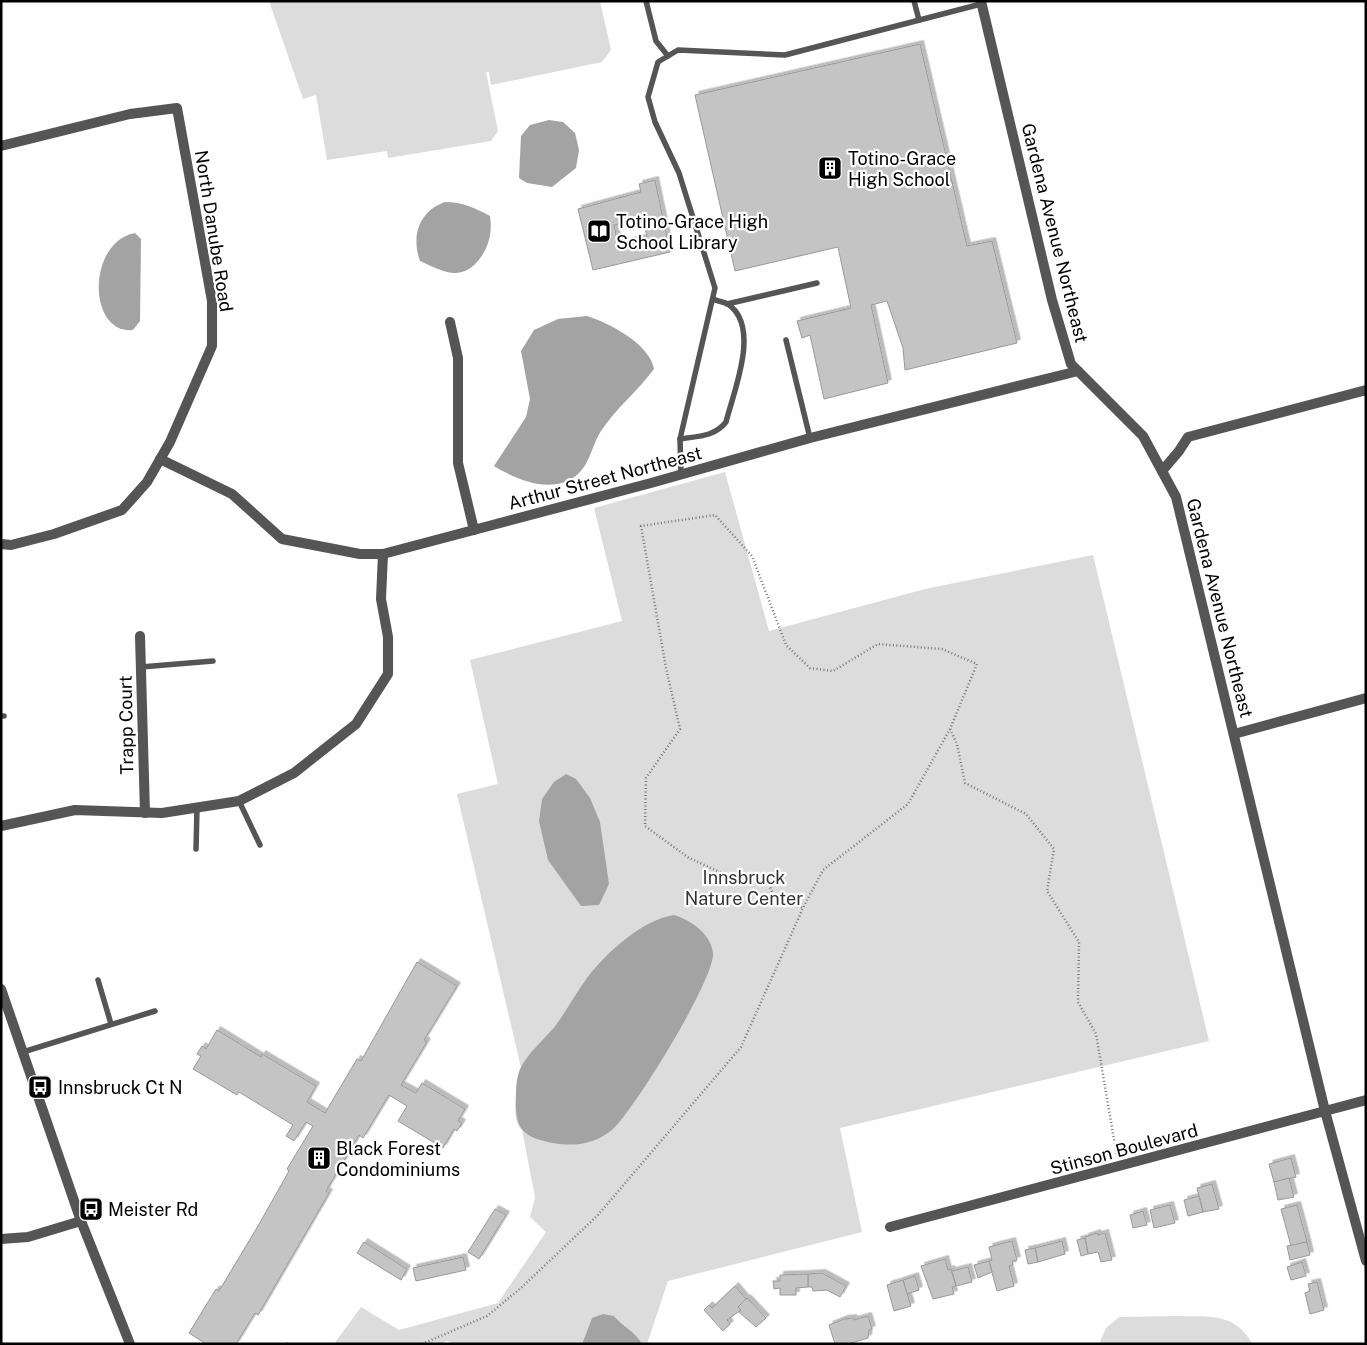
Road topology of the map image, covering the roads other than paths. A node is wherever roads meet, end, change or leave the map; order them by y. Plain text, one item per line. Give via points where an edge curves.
1 (646, 1) edge
2 (914, 1) edge
3 (981, 3) edge
4 (919, 20) junction
5 (668, 56) junction
6 (1, 146) edge
7 (818, 283) dead end
8 (713, 299) junction
9 (728, 304) junction
10 (450, 322) dead end
11 (786, 340) dead end
12 (1078, 371) junction
13 (1366, 390) edge
14 (810, 438) junction
15 (680, 439) junction
16 (160, 459) junction
17 (1162, 471) junction
18 (681, 475) junction
19 (474, 530) junction
20 (1, 544) edge
21 (383, 554) junction
22 (140, 636) dead end
23 (213, 661) dead end
24 (141, 667) junction
25 (1366, 698) edge
26 (1234, 734) junction
27 (239, 801) junction
28 (197, 808) junction
29 (145, 813) junction
30 (1, 826) edge
31 (260, 845) dead end
32 (196, 849) dead end
33 (98, 980) dead end
34 (1, 989) edge
35 (155, 1011) dead end
36 (111, 1024) junction
37 (23, 1052) junction
38 (1366, 1100) edge
39 (1325, 1111) junction
40 (81, 1221) junction
41 (890, 1227) dead end
42 (1, 1239) edge
43 (1366, 1261) edge
44 (130, 1344) edge

1 - 5 lane via 656,41
2 - 4 lane
3 - 4 lane
3 - 12 street, Gardena Avenue Northeast via 1052,300 1071,364
4 - 5 lane via 785,54 678,50
5 - 8 lane via 658,62 648,97 655,122 679,172 715,288
6 - 16 street, North Danube Road via 130,114 177,108 212,301 212,346
7 - 9 lane
8 - 9 lane
8 - 15 lane
9 - 15 lane via 739,316 745,332 726,422 712,434
10 - 19 street via 458,358 458,463
11 - 14 lane
12 - 14 street, Arthur Street Northeast
12 - 17 street, Gardena Avenue Northeast via 1143,436
13 - 17 street via 1188,437
14 - 18 street, Arthur Street Northeast
15 - 18 lane
16 - 20 street, North Danube Road via 147,482 122,510 54,534 12,545
16 - 21 street, Arthur Street Northeast via 232,494 282,539 360,554
17 - 26 street, Gardena Avenue Northeast via 1176,497
18 - 19 street, Arthur Street Northeast
19 - 21 street, Arthur Street Northeast
21 - 27 street via 381,599 388,637 388,674 356,724 294,773
22 - 24 street, Trapp Court
23 - 24 lane
24 - 29 street, Trapp Court
25 - 26 street
26 - 39 street, Gardena Avenue Northeast
27 - 28 street
27 - 31 lane
28 - 29 street
28 - 32 lane
29 - 30 street via 75,810
33 - 36 lane
34 - 37 street
35 - 36 lane
36 - 37 lane
37 - 40 street
38 - 39 street, Stinson Boulevard
39 - 41 street, Stinson Boulevard
39 - 43 street, Gardena Avenue Northeast
40 - 42 street via 28,1237
40 - 44 street

